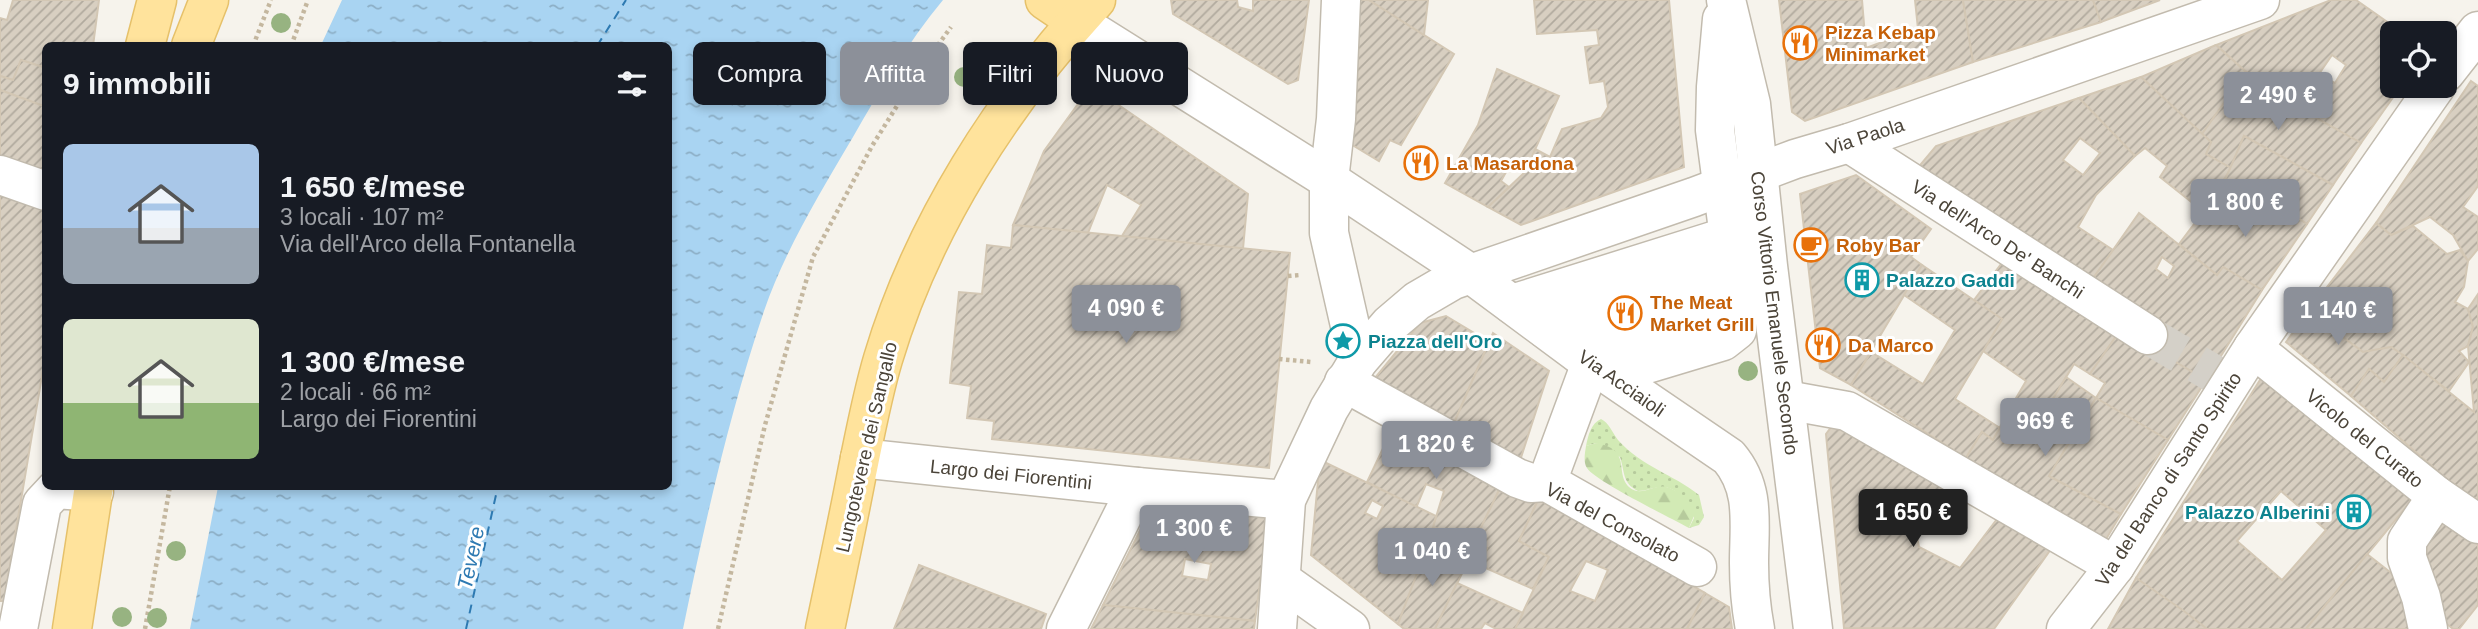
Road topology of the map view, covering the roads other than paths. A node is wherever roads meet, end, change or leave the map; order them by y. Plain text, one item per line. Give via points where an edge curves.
1 (209, 0) edge
2 (1045, 0) edge
3 (1341, 0) edge
4 (1725, 0) edge
5 (2260, 0) edge
6 (1086, 11) edge
7 (2478, 32) edge
8 (193, 42) edge
9 (2457, 59) edge
10 (2428, 98) edge
11 (1849, 143) junction
12 (1757, 174) junction
13 (0, 175) edge
14 (1329, 180) junction
15 (1721, 187) junction
16 (42, 190) edge
17 (1734, 272) junction
18 (1471, 274) junction
19 (1512, 304) junction
20 (1546, 329) junction
21 (2148, 335) tunnel mouth
22 (2253, 348) junction
23 (1593, 364) junction
24 (1342, 368) junction
25 (1786, 400) junction
26 (860, 458) junction
27 (1547, 482) junction
28 (1137, 487) junction
29 (55, 490) edge
30 (94, 490) edge
31 (2437, 496) junction
32 (1286, 500) junction
33 (2478, 524) edge
34 (2115, 566) junction
35 (1698, 567) dead end
36 (1280, 580) junction
37 (12, 623) edge
38 (72, 629) edge
39 (825, 629) edge
40 (1066, 629) edge
41 (1276, 629) edge
42 (1350, 629) edge
43 (1755, 629) edge
44 (1813, 629) edge
45 (2066, 629) edge
46 (2428, 629) edge

1 - 8 main road
2 - 6 main road
3 - 14 street
4 - 12 street, Corso Vittorio Emanuele Secondo via 1749,95
4 - 15 street, Corso Vittorio Emanuele Secondo via 1715,109
5 - 11 street, Via Paola
6 - 14 street
6 - 26 main road, Lungotevere dei Sangallo via 988,141 927,242 884,357
7 - 9 street, Via del Banco di Santo Spirito
10 - 22 street, Via del Banco di Santo Spirito
11 - 12 street, Via Paola
11 - 21 street, Via dell'Arco De' Banchi
12 - 15 street, Via Paola
12 - 25 street, Corso Vittorio Emanuele Secondo
13 - 16 street
14 - 18 street
14 - 24 street via 1329,233
15 - 17 street, Corso Vittorio Emanuele Secondo
15 - 18 street, Via Paola
17 - 19 street
17 - 20 street
17 - 23 street via 1717,310
18 - 19 street, Via Acciaioli
18 - 24 street via 1417,301
19 - 20 street, Via Acciaioli
20 - 23 street, Via Acciaioli
22 - 31 street, Vicolo del Curato
22 - 34 street, Via del Banco di Santo Spirito
23 - 27 street
23 - 43 street, Via Acciaioli via 1729,457 1743,477 1751,508 1749,579
24 - 27 street, Via del Consolato via 1517,478
24 - 32 street
25 - 34 street via 1847,411
25 - 44 street, Corso Vittorio Emanuele Secondo
26 - 28 street, Largo dei Fiorentini
26 - 39 main road, Lungotevere dei Sangallo
27 - 35 street, Via del Consolato
28 - 32 street, Largo dei Fiorentini
28 - 40 street
29 - 37 street via 42,504
30 - 38 main road
31 - 33 street, Vicolo del Curato
31 - 46 street via 2407,541 2407,558
32 - 36 street
34 - 45 street, Via del Banco di Santo Spirito
36 - 41 street
36 - 42 street

